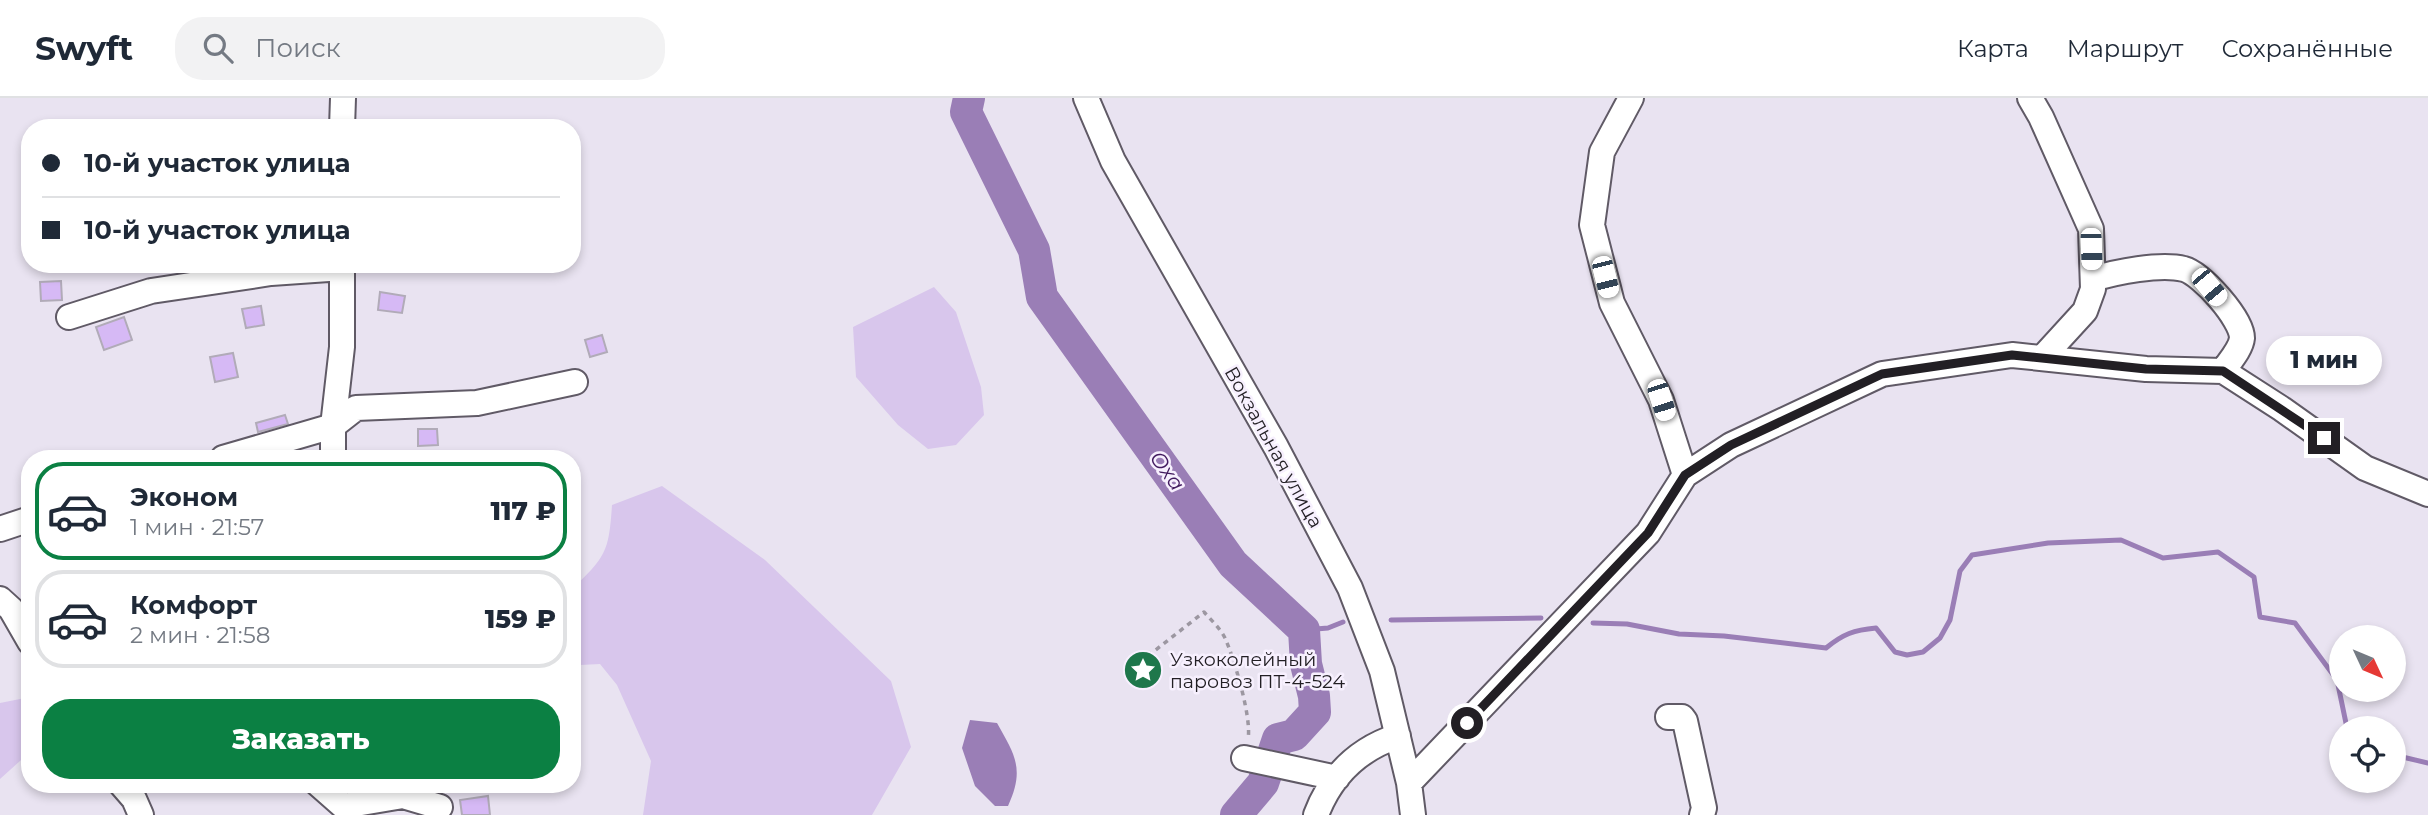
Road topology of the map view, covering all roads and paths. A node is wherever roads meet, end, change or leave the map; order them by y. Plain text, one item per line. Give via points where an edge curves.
1 (343, 98) edge
2 (1086, 98) edge
3 (1631, 98) edge
4 (2030, 98) edge
5 (342, 119) edge
6 (271, 273) edge
7 (343, 273) edge
8 (2093, 279) junction
9 (69, 317) dead end
10 (2042, 358) junction
11 (2223, 371) junction
12 (575, 382) dead end
13 (333, 426) junction
14 (250, 450) edge
15 (333, 450) edge
16 (1685, 475) junction
17 (2428, 494) edge
18 (21, 522) edge
19 (0, 529) edge
20 (0, 598) edge
21 (21, 627) edge
22 (1148, 656) dead end
23 (1668, 717) dead end
24 (1398, 736) junction
25 (1249, 759) joint
26 (1337, 778) junction
27 (1409, 783) junction
28 (129, 793) edge
29 (328, 793) edge
30 (440, 807) dead end
31 (141, 815) edge
32 (1316, 815) edge
33 (1413, 815) edge
34 (1702, 815) edge

1 - 5 street
2 - 24 street, Вокзальная улица via 1112,161 1276,447 1350,588 1382,671
3 - 16 street via 1602,152 1592,225 1612,303 1661,400
4 - 8 street via 2091,229
6 - 9 street via 151,291
7 - 13 street via 342,347
8 - 10 street via 2085,311
8 - 11 street via 2119,271 2158,268 2184,269 2198,277 2228,309 2240,330 2240,345
10 - 11 street via 2146,369
10 - 16 street via 2012,355 1882,374 1731,445
11 - 17 street via 2365,468
12 - 13 street via 477,403 356,408
13 - 14 street
13 - 15 street
16 - 27 street via 1648,533
18 - 19 street
20 - 21 street
22 - 25 path via 1204,612 1224,635 1240,685 1250,729
23 - 34 street via 1685,721
24 - 26 street via 1375,743
24 - 27 street, Вокзальная улица
25 - 26 street
26 - 32 street
27 - 33 street, Вокзальная улица
28 - 31 street
29 - 30 street via 343,806 403,796

